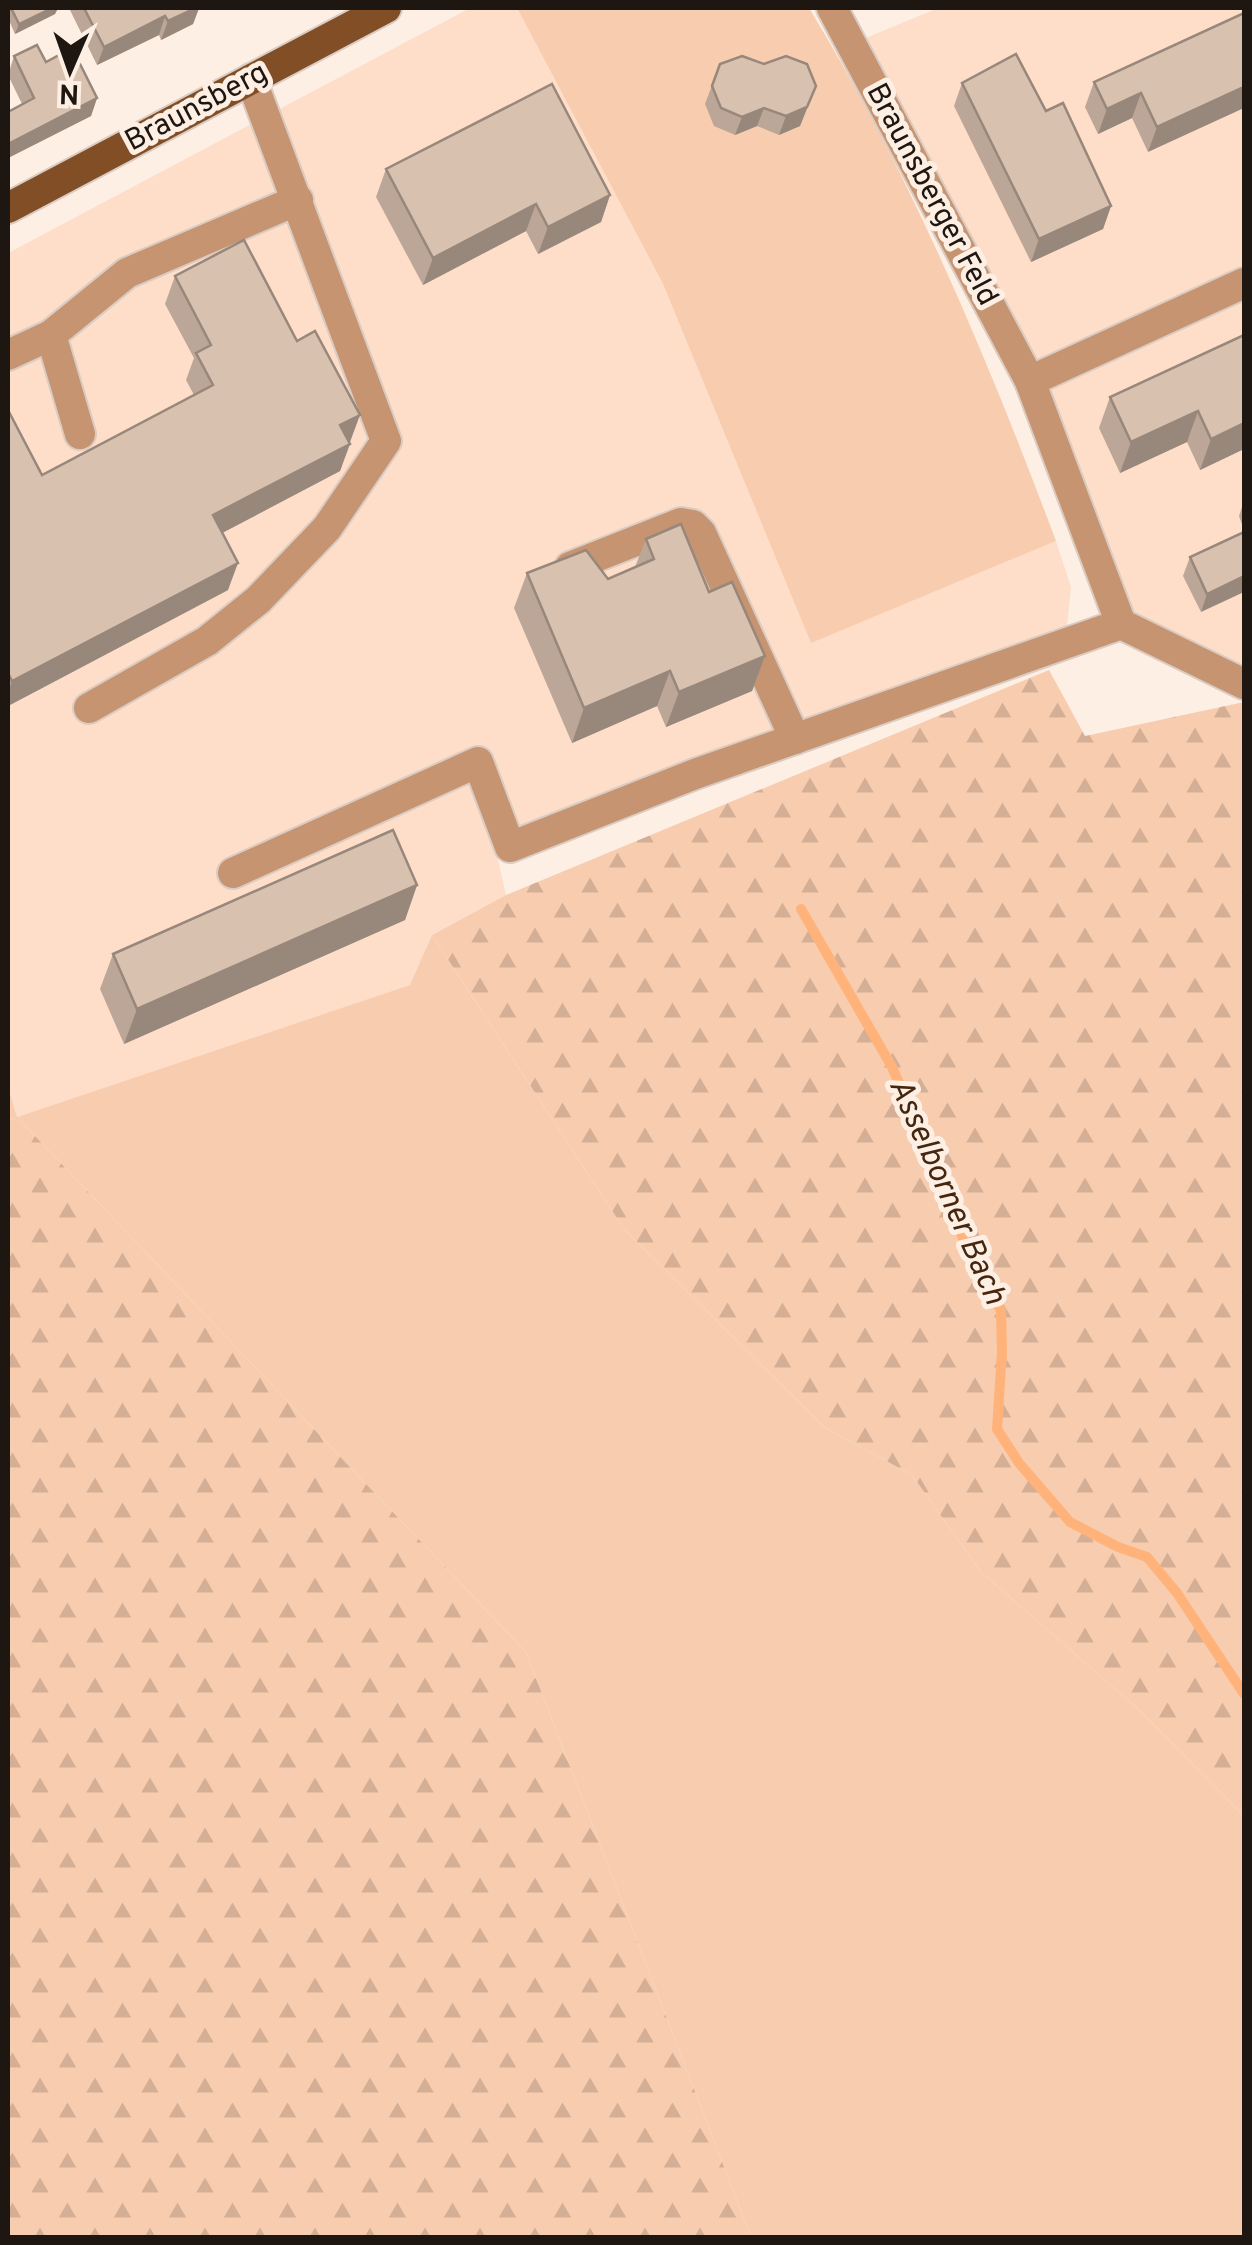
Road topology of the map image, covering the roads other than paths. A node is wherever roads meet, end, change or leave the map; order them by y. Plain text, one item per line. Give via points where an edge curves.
1 (386, 8) edge
2 (832, 8) edge
3 (251, 79) junction
4 (298, 200) junction
5 (8, 208) edge
6 (1244, 283) edge
7 (51, 334) junction
8 (8, 355) edge
9 (1030, 381) junction
10 (80, 434) dead end
11 (570, 567) edge
12 (1122, 624) junction
13 (1244, 684) edge
14 (89, 708) dead end
15 (796, 738) junction
16 (233, 873) dead end

1 - 3 main road, Braunsberg
2 - 9 street, Braunsberger Feld
3 - 4 street
3 - 5 main road, Braunsberg
4 - 7 street via 127,273
4 - 14 street via 386,441 327,528 258,600 207,642
6 - 9 street
7 - 8 street
7 - 10 street
9 - 12 street, Braunsberger Feld
11 - 15 street via 681,523 693,525
12 - 13 street
12 - 15 street
15 - 16 street via 510,847 478,762

